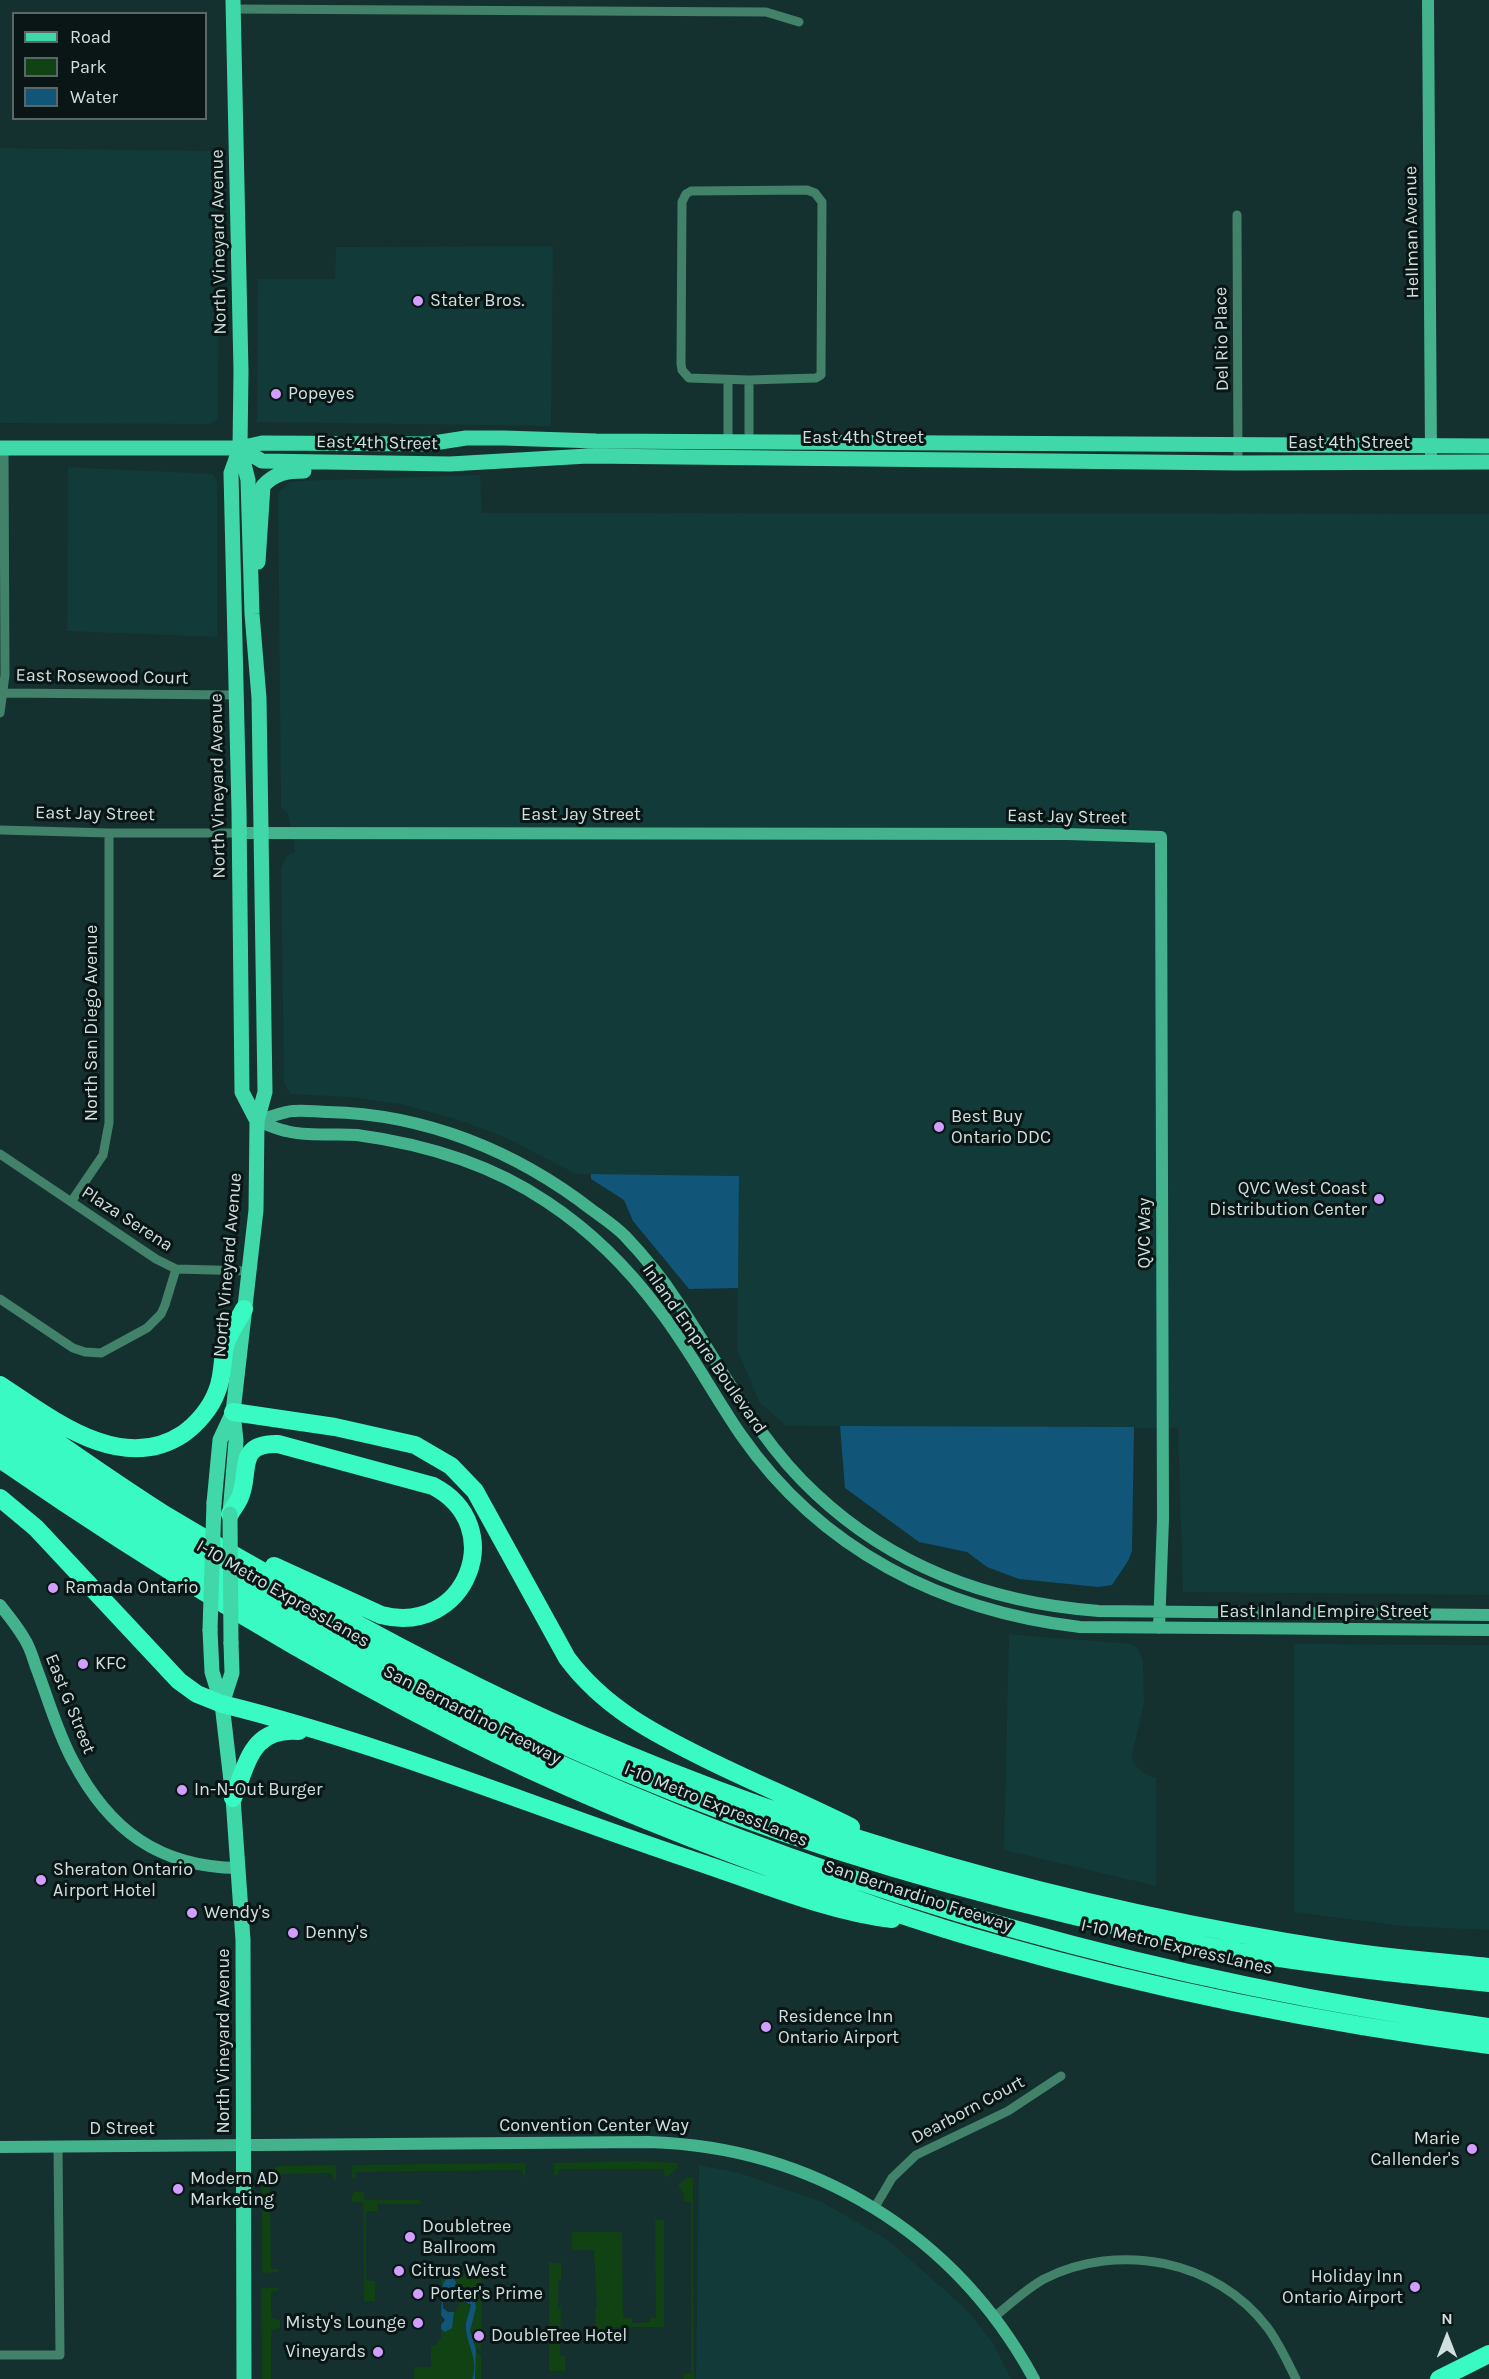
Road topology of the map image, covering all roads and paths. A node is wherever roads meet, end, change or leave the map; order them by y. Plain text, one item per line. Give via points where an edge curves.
1 (1428, 0) edge
2 (233, 4) edge
3 (798, 22) dead end
4 (1237, 215) dead end
5 (728, 380) junction
6 (749, 380) junction
7 (728, 441) junction
8 (749, 441) junction
9 (1239, 443) junction
10 (1431, 445) junction
11 (1489, 446) edge
12 (2, 448) edge
13 (240, 448) junction
14 (1489, 462) edge
15 (1239, 463) junction
16 (1431, 463) junction
17 (436, 464) junction
18 (251, 575) junction
19 (233, 601) junction
20 (4, 693) junction
21 (236, 695) junction
22 (259, 698) junction
23 (0, 713) edge
24 (0, 830) edge
25 (109, 833) junction
26 (239, 833) junction
27 (261, 833) junction
28 (1161, 837) joint
29 (257, 1121) junction
30 (0, 1154) edge
31 (71, 1202) junction
32 (176, 1269) junction
33 (250, 1271) junction
34 (0, 1299) edge
35 (244, 1309) junction
36 (0, 1385) edge
37 (0, 1402) edge
38 (233, 1412) junction
39 (0, 1422) edge
40 (0, 1440) edge
41 (0, 1459) edge
42 (0, 1498) edge
43 (230, 1514) junction
44 (198, 1534) junction
45 (0, 1605) edge
46 (1160, 1611) junction
47 (1489, 1615) edge
48 (1160, 1628) junction
49 (1489, 1630) edge
50 (222, 1704) junction
51 (325, 1734) junction
52 (233, 1798) junction
53 (898, 1851) junction
54 (238, 1868) junction
55 (921, 1922) junction
56 (1489, 1967) edge
57 (1489, 1983) edge
58 (1489, 2027) edge
59 (1430, 2037) junction
60 (1489, 2045) edge
61 (1489, 2055) edge
62 (1061, 2076) dead end
63 (244, 2146) junction
64 (0, 2147) edge
65 (58, 2147) junction
66 (875, 2207) junction
67 (993, 2318) junction
68 (1489, 2354) edge
69 (0, 2355) edge
70 (244, 2379) edge
71 (1034, 2379) edge
72 (1296, 2379) edge
73 (1439, 2379) edge

1 - 10 street, Hellman Avenue
2 - 3 street via 766,12
2 - 13 main road, North Vineyard Avenue
4 - 9 street, Del Rio Place
5 - 6 street
5 - 6 street via 689,378 682,370 682,202 691,191 807,190 822,202 821,375
5 - 7 street
6 - 8 street
7 - 8 main road, East 4th Street
7 - 13 main road, East 4th Street via 466,438 427,444 262,443
8 - 9 main road, East 4th Street
9 - 10 main road, East 4th Street
9 - 15 street, Del Rio Place
10 - 11 main road, East 4th Street
10 - 16 street, Hellman Avenue
12 - 13 main road, East 4th Street
12 - 20 street
13 - 17 main road, East 4th Street via 262,461
13 - 18 main road, North Vineyard Avenue via 248,480
13 - 19 main road, North Vineyard Avenue via 231,473
14 - 16 main road, East 4th Street
15 - 16 main road, East 4th Street
15 - 17 main road, East 4th Street via 588,456
17 - 18 main road via 415,471 287,471 271,477 263,486 260,559
18 - 22 main road, North Vineyard Avenue
19 - 21 main road, North Vineyard Avenue
19 - 22 main road via 244,617 248,678
20 - 21 street, East Rosewood Court
20 - 23 street
21 - 26 main road, North Vineyard Avenue
22 - 27 main road, North Vineyard Avenue
24 - 25 street, East Jay Street
25 - 26 street, East Jay Street
25 - 31 street, North San Diego Avenue via 109,1124 103,1155
26 - 27 street, East Jay Street
26 - 29 main road, North Vineyard Avenue via 242,1092
27 - 28 street, East Jay Street
27 - 29 main road, North Vineyard Avenue via 265,1092
28 - 46 street, QVC Way
29 - 33 main road, North Vineyard Avenue via 256,1210
29 - 46 street, Inland Empire Boulevard via 289,1111 390,1117 448,1132 498,1151 541,1174 623,1234 677,1300 775,1451 817,1495 866,1534 923,1567 979,1590 1054,1607
29 - 48 street, Inland Empire Boulevard via 288,1132 346,1134 423,1148 466,1161 547,1201 624,1265 661,1311 741,1436 765,1466 841,1539 899,1575 956,1600 1036,1622
30 - 31 street, Plaza Serena
31 - 32 street, Plaza Serena
32 - 33 street, Plaza Serena
32 - 34 street via 165,1305 154,1322 101,1353 73,1348
33 - 35 main road, North Vineyard Avenue
35 - 36 highway via 226,1344 218,1391 209,1406 188,1431 160,1445 131,1449 106,1445 72,1430
35 - 38 main road, North Vineyard Avenue
37 - 44 highway, San Bernardino Freeway via 107,1477
38 - 43 main road, North Vineyard Avenue via 236,1442
38 - 50 main road, North Vineyard Avenue, bridge via 220,1440 214,1503 210,1630 212,1672
38 - 53 highway via 368,1433 415,1445 437,1456 461,1474 475,1491 567,1658 612,1705 679,1747
39 - 57 highway, I-10 Metro ExpressLanes via 148,1522 382,1656 576,1750 718,1807 902,1870 1102,1922 1238,1951 1401,1975
40 - 58 highway, I-10 Metro ExpressLanes via 152,1543 327,1645 555,1761 705,1826 867,1885 1088,1950 1299,1996
41 - 55 highway, San Bernardino Freeway via 320,1660 469,1740 712,1847
42 - 50 highway via 36,1528 179,1681 196,1694
43 - 44 highway via 241,1496 244,1470 252,1452 267,1444 291,1446 425,1483 446,1493 469,1526 472,1563 462,1588 438,1610 395,1618
43 - 50 main road, North Vineyard Avenue, bridge via 232,1673
44 - 53 highway, San Bernardino Freeway via 378,1636 584,1736 743,1799
45 - 54 street, East G Street via 25,1639 72,1760 123,1829 152,1849 177,1859 199,1866
46 - 47 street, East Inland Empire Street
46 - 48 street, QVC Way
48 - 49 street, East Inland Empire Street
50 - 51 highway
50 - 52 main road, North Vineyard Avenue
51 - 52 highway via 283,1731 262,1739 255,1746
51 - 55 highway via 781,1890 865,1916
52 - 54 main road, North Vineyard Avenue
53 - 56 highway, San Bernardino Freeway via 1071,1898 1218,1930 1349,1952
54 - 63 main road, North Vineyard Avenue via 243,1940
55 - 59 highway, San Bernardino Freeway via 1048,1958 1199,1994
59 - 60 highway, San Bernardino Freeway
59 - 61 highway via 1464,2052
62 - 66 street, Dearborn Court via 1008,2111 916,2155 892,2178
63 - 65 street, D Street
63 - 66 street, Convention Center Way via 649,2142 697,2145 776,2163
63 - 70 main road, North Vineyard Avenue
64 - 65 street, D Street
65 - 69 street via 60,2355
66 - 67 street, Convention Center Way via 931,2248
67 - 71 street, Convention Center Way
67 - 72 street via 1042,2280 1065,2270 1125,2259 1170,2264 1216,2282 1237,2297 1266,2327
68 - 73 highway

